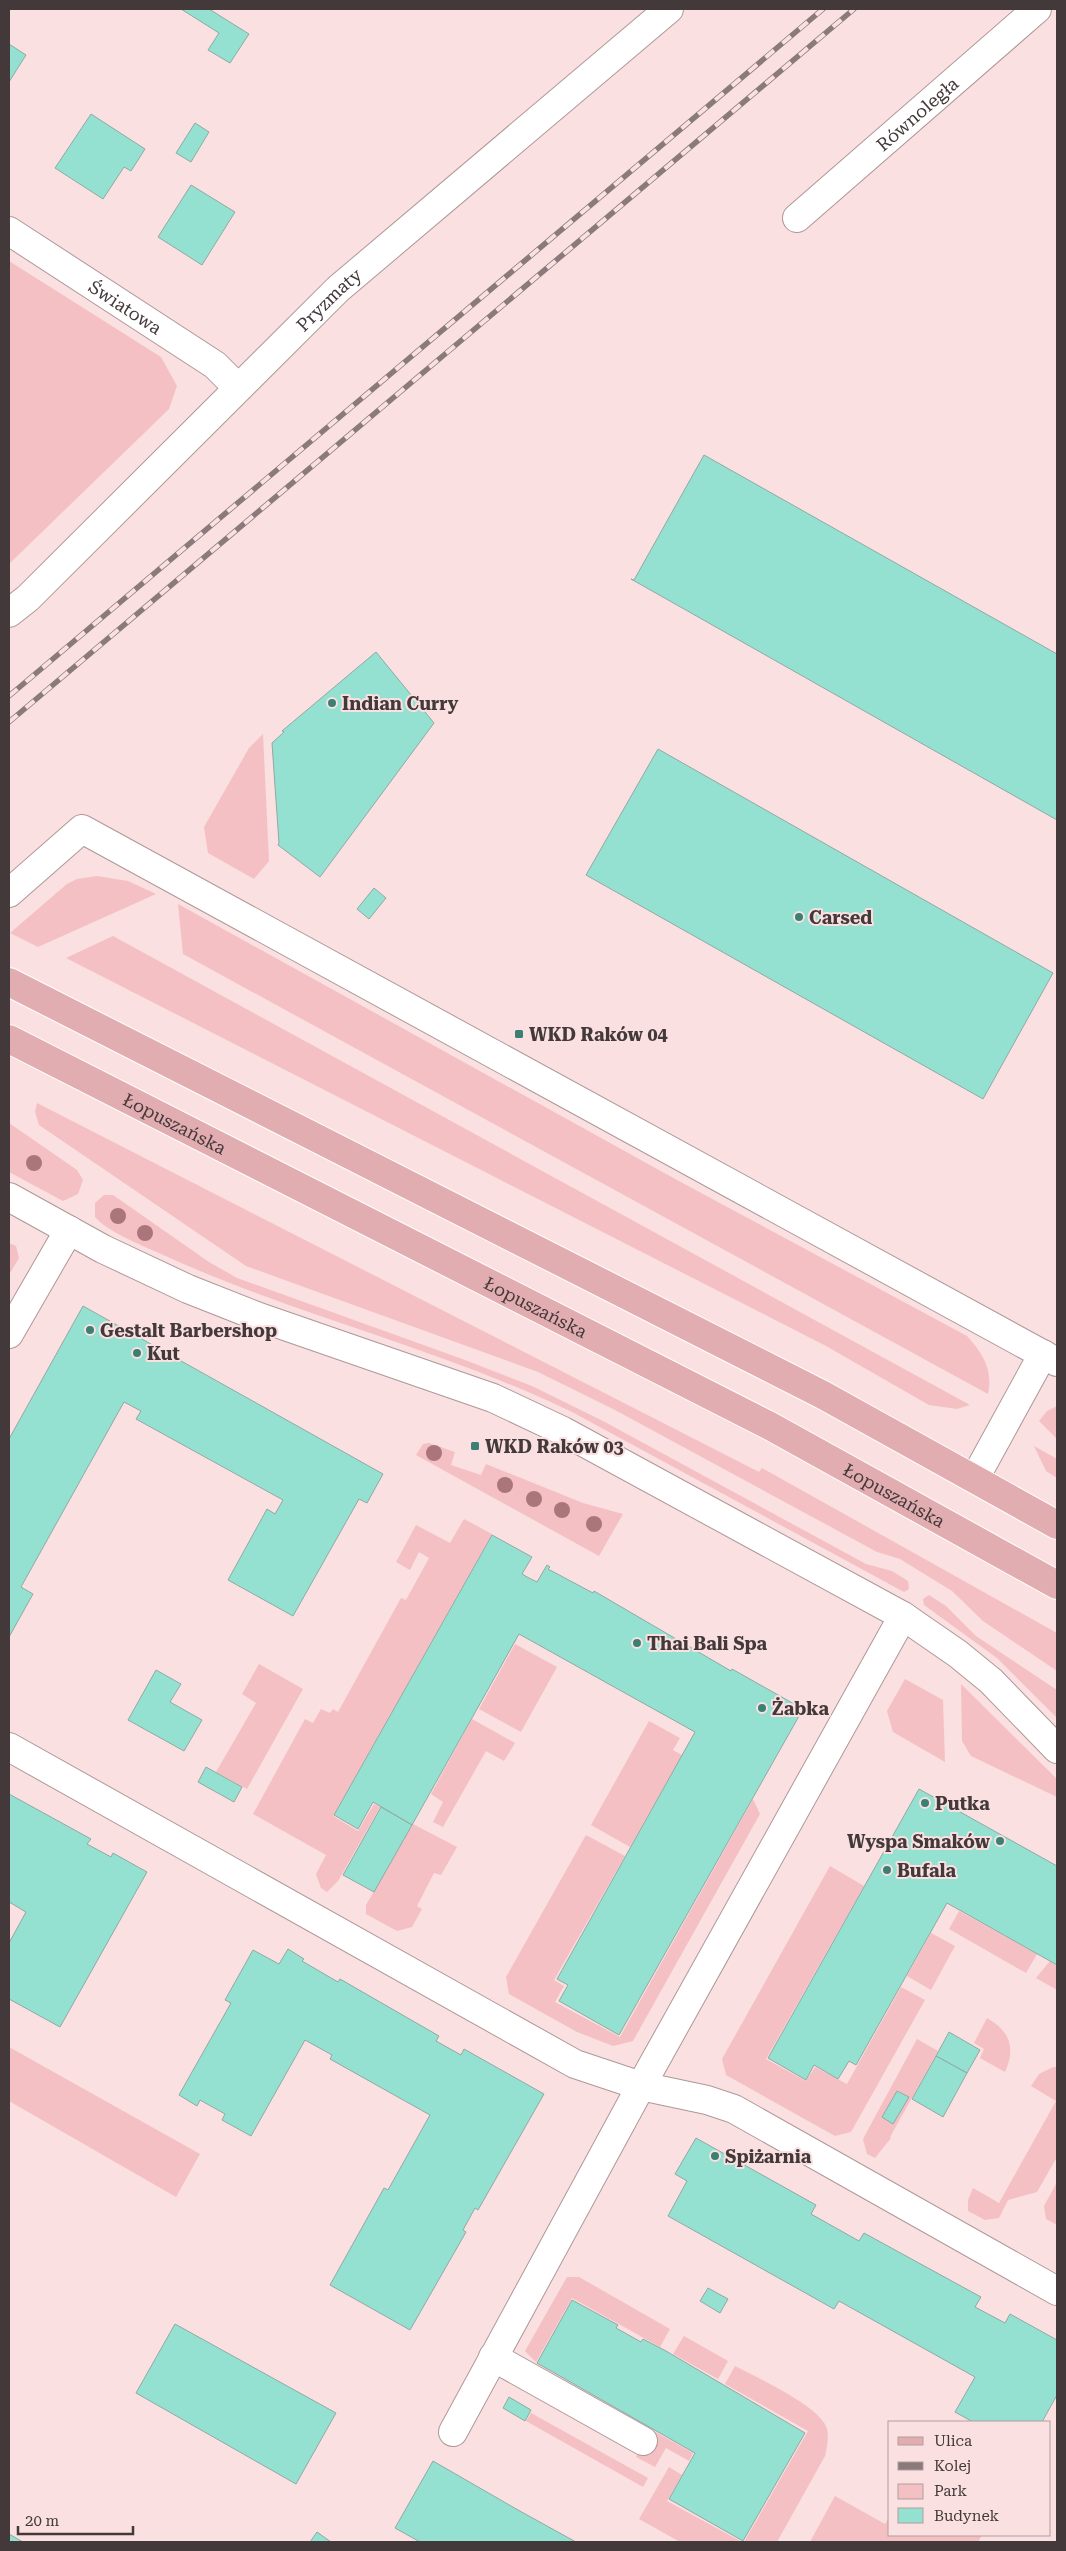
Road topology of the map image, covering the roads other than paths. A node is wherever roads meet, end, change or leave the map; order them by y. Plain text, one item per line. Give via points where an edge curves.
1 (669, 9) edge
2 (1038, 9) edge
3 (797, 218) dead end
4 (9, 231) edge
5 (237, 387) junction
6 (9, 613) edge
7 (9, 894) edge
8 (9, 982) edge
9 (9, 1039) edge
10 (9, 1197) edge
11 (69, 1230) junction
12 (9, 1334) edge
13 (1050, 1358) edge
14 (975, 1478) junction
15 (1057, 1525) edge
16 (1057, 1584) edge
17 (903, 1616) junction
18 (9, 1748) edge
19 (1057, 1749) edge
20 (641, 2086) junction
21 (1057, 2291) edge
22 (493, 2357) junction
23 (454, 2432) dead end
24 (643, 2442) dead end

1 - 5 street, Pryzmaty via 338,289
2 - 3 street, Równoległa
4 - 5 street, Światowa via 215,365
5 - 6 street, Pryzmaty via 28,598
7 - 13 street via 82,829
8 - 14 main road via 823,1395
9 - 16 main road, Łopuszańska via 770,1426
10 - 11 street
11 - 12 street
11 - 17 street via 145,1269 224,1303 494,1398 572,1435
13 - 14 street
14 - 15 main road
17 - 19 street via 991,1681
17 - 20 street
18 - 20 street via 575,2064
20 - 21 street via 734,2109
20 - 22 street
22 - 23 street
22 - 24 street

